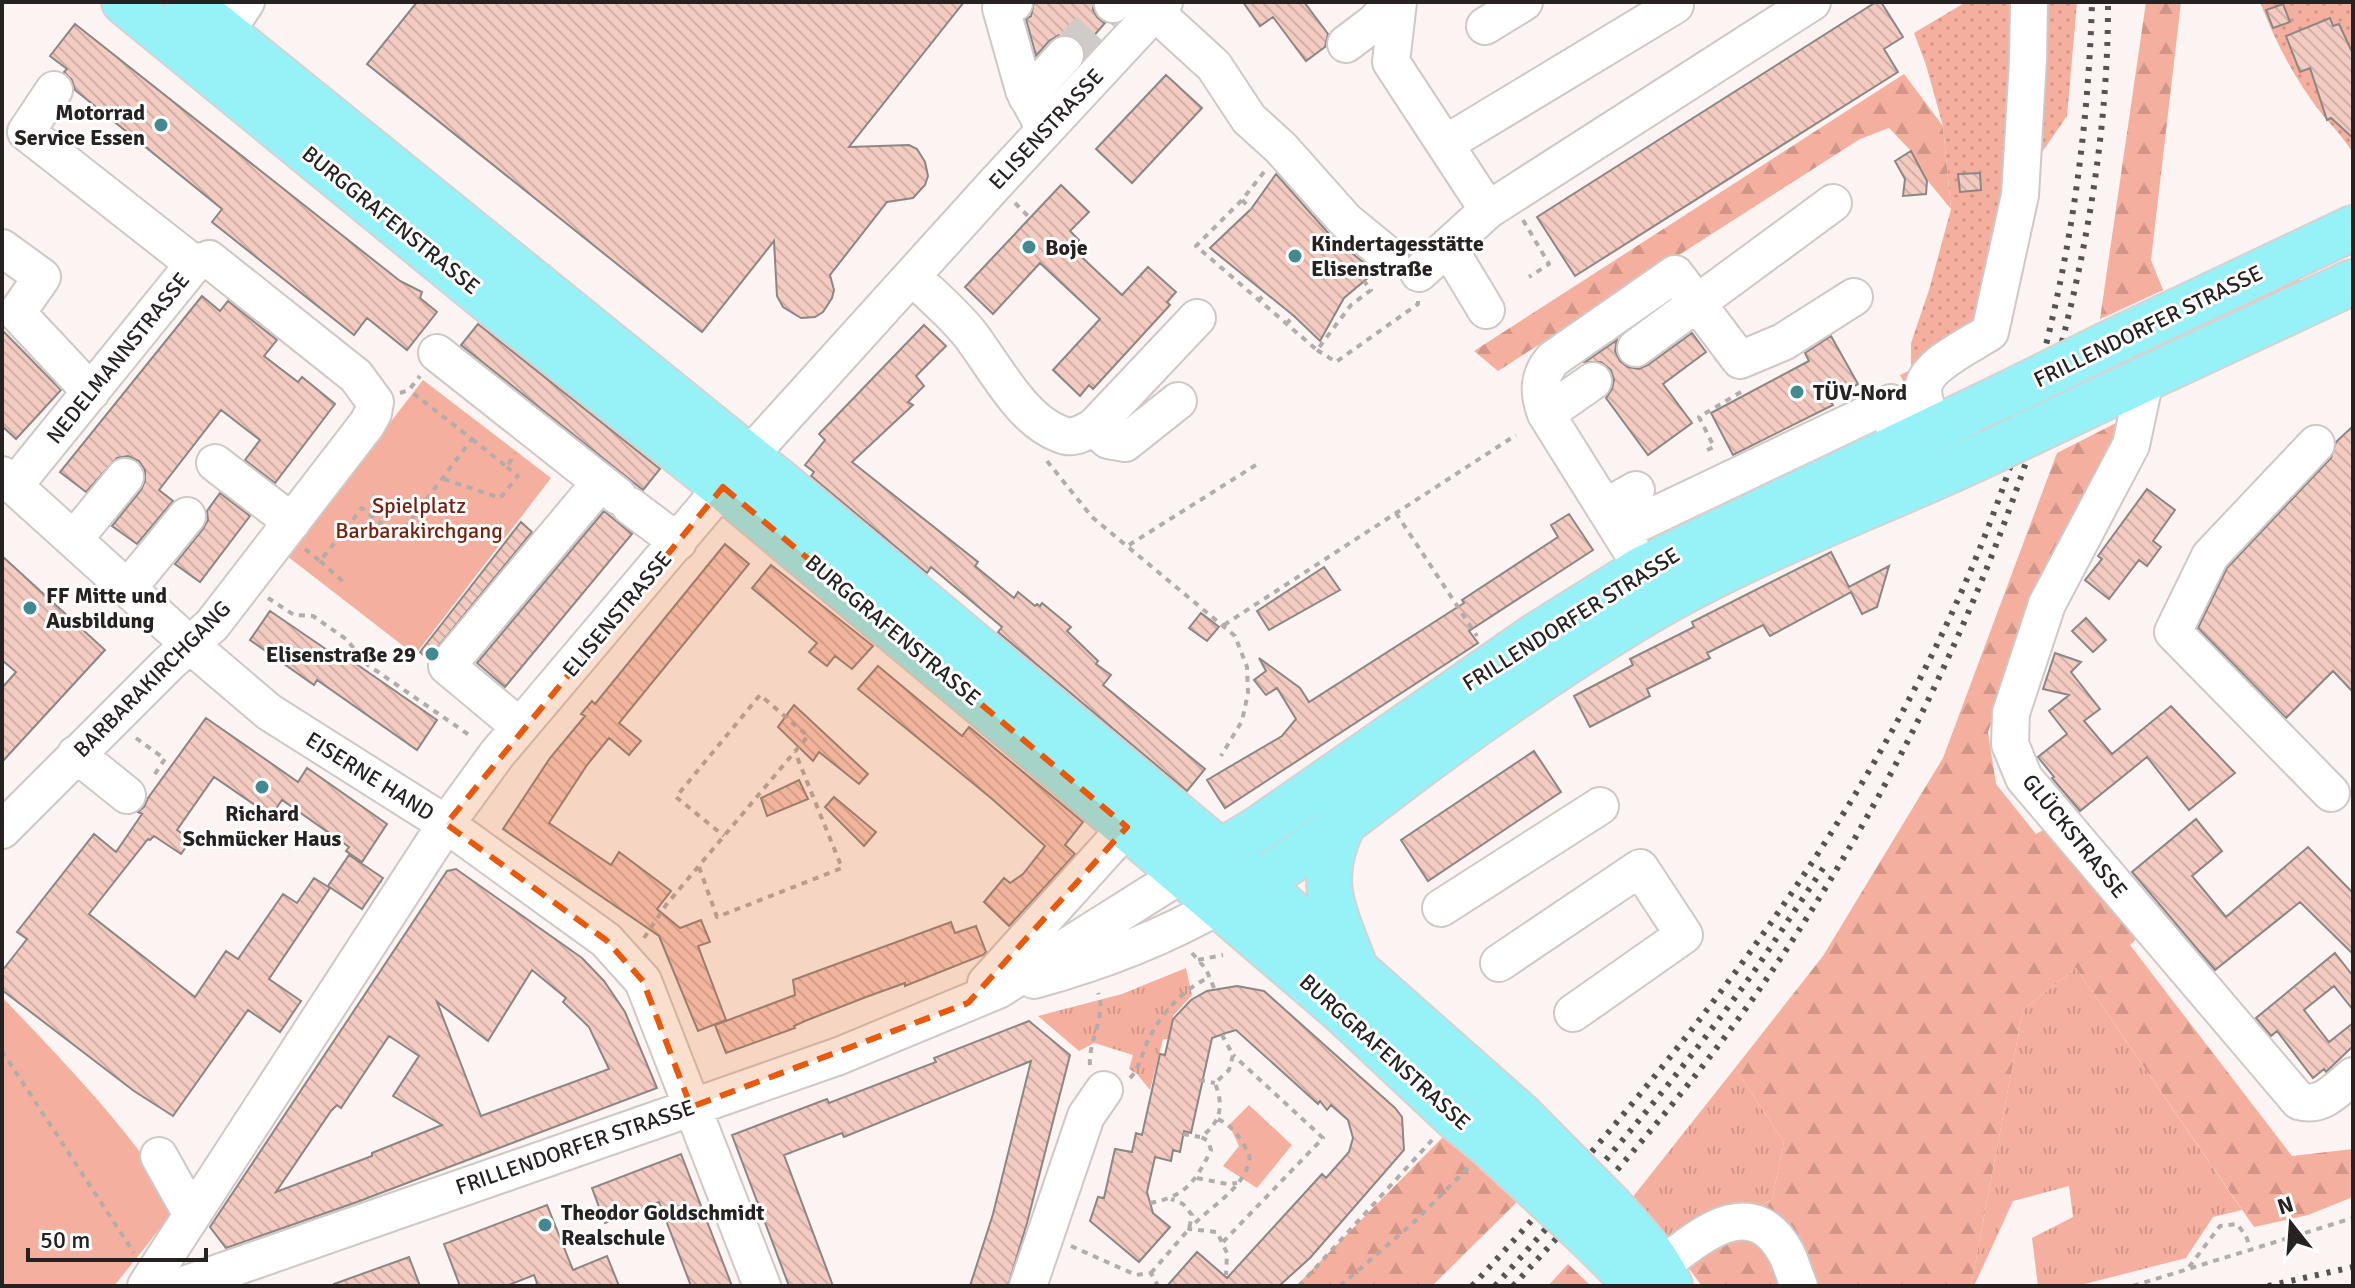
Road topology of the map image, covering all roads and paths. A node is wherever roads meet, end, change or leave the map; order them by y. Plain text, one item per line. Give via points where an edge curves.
1 (124, 2) edge
2 (187, 2) edge
3 (1396, 2) edge
4 (1524, 2) edge
5 (2029, 2) edge
6 (1014, 3) edge
7 (1137, 4) edge
8 (1675, 5) dead end
9 (1789, 8) edge
10 (236, 18) edge
11 (1485, 26) dead end
12 (1346, 44) dead end
13 (1065, 55) tunnel mouth
14 (54, 90) dead end
15 (1027, 97) junction
16 (1045, 129) junction
17 (1445, 144) junction
18 (1281, 148) junction
19 (1258, 181) junction
20 (1266, 187) dead end
21 (1242, 200) junction
22 (1833, 203) dead end
23 (1251, 209) dead end
24 (1488, 210) junction
25 (1222, 221) junction
26 (1526, 225) dead end
27 (1229, 229) dead end
28 (2350, 237) edge
29 (1448, 247) junction
30 (2, 248) edge
31 (194, 264) junction
32 (1236, 269) dead end
33 (1228, 275) junction
34 (1397, 275) junction
35 (912, 276) junction
36 (1529, 277) dead end
37 (2353, 282) edge
38 (1266, 293) dead end
39 (1344, 298) dead end
40 (1258, 301) junction
41 (1697, 303) junction
42 (1351, 305) junction
43 (1832, 305) dead end
44 (1486, 310) dead end
45 (1294, 316) dead end
46 (1197, 318) dead end
47 (1332, 319) dead end
48 (1286, 324) junction
49 (1339, 324) junction
50 (1636, 348) dead end
51 (1317, 350) junction
52 (437, 353) dead end
53 (2145, 379) junction
54 (1593, 381) dead end
55 (1750, 387) dead end
56 (409, 390) dead end
57 (91, 392) junction
58 (1178, 401) dead end
59 (375, 402) joint
60 (1546, 414) junction
61 (530, 427) junction
62 (1094, 427) junction
63 (1934, 428) junction
64 (1516, 435) dead end
65 (472, 439) junction
66 (2316, 444) dead end
67 (1895, 447) junction
68 (1707, 450) dead end
69 (1043, 456) dead end
70 (215, 463) dead end
71 (1259, 463) dead end
72 (507, 467) junction
73 (736, 472) junction
74 (125, 477) dead end
75 (443, 478) junction
76 (8, 480) edge
77 (1911, 490) junction
78 (616, 495) junction
79 (1621, 509) junction
80 (1396, 513) junction
81 (187, 516) dead end
82 (288, 527) junction
83 (74, 539) junction
84 (678, 542) junction
85 (1128, 546) junction
86 (320, 561) junction
87 (246, 582) junction
88 (1656, 584) junction
89 (347, 585) dead end
90 (128, 588) junction
91 (1224, 625) junction
92 (189, 644) junction
93 (1496, 664) junction
94 (111, 721) junction
95 (520, 727) junction
96 (795, 751) junction
97 (76, 754) junction
98 (497, 754) junction
99 (1221, 756) dead end
100 (2331, 793) dead end
101 (127, 795) joint
102 (1600, 806) dead end
103 (1344, 822) junction
104 (446, 824) junction
105 (1127, 827) junction
106 (2, 830) edge
107 (724, 836) junction
108 (1221, 852) junction
109 (699, 867) junction
110 (1182, 874) junction
111 (1258, 883) junction
112 (1220, 905) junction
113 (1441, 908) dead end
114 (626, 962) junction
115 (1499, 963) dead end
116 (1086, 966) junction
117 (1355, 968) junction
118 (1210, 977) dead end
119 (983, 997) junction
120 (1573, 1013) dead end
121 (1222, 1035) dead end
122 (2, 1051) edge
123 (1233, 1055) junction
124 (2353, 1076) edge
125 (1199, 1080) dead end
126 (1215, 1083) junction
127 (1104, 1090) junction
128 (691, 1107) junction
129 (1455, 1117) junction
130 (1218, 1119) junction
131 (1183, 1134) dead end
132 (1201, 1137) junction
133 (1489, 1145) junction
134 (159, 1156) dead end
135 (1197, 1178) junction
136 (1237, 1183) junction
137 (1171, 1199) junction
138 (1150, 1203) dead end
139 (192, 1215) junction
140 (2353, 1218) edge
141 (1599, 1221) junction
142 (1189, 1229) junction
143 (1046, 1234) junction
144 (1223, 1242) junction
145 (2251, 1250) junction
146 (2188, 1269) junction
147 (1151, 1273) junction
148 (1226, 1275) dead end
149 (1646, 1281) edge
150 (179, 1283) edge
151 (762, 1286) edge
152 (1028, 1286) edge
153 (1158, 1286) edge
154 (1299, 1286) edge
155 (1340, 1286) edge
156 (1799, 1286) edge
157 (2133, 1286) edge

1 - 73 main road, BURGGRAFENSTRASSE via 494,305
2 - 10 main road, BURGGRAFENSTRASSE
3 - 12 street
3 - 17 street via 1391,62
4 - 11 street
5 - 63 street via 2020,195 1994,317 1990,332 1928,375 1923,394
6 - 15 street via 1001,8
7 - 16 street, ELISENSTRASSE
7 - 18 street via 1214,66 1249,119
8 - 17 street
9 - 24 street
10 - 73 main road, BURGGRAFENSTRASSE
13 - 15 street
14 - 31 street via 26,132
15 - 16 street
16 - 35 street, ELISENSTRASSE
17 - 24 street
18 - 19 path
18 - 34 street
19 - 20 path
19 - 21 path
21 - 23 path
21 - 25 path
22 - 41 street via 1778,249
24 - 29 street
25 - 27 path
25 - 33 path via 1196,246
26 - 36 path via 1549,264
28 - 63 main road, FRILLENDORFER STRASSE, bridge
29 - 34 street
29 - 44 street
30 - 57 street via 42,277 17,313
31 - 57 street, NEDELMANNSTRASSE
31 - 59 street, NEDELMANNSTRASSE via 209,259 356,376
32 - 33 path
33 - 40 path
34 - 42 path
34 - 51 path via 1418,304 1336,362
35 - 62 street via 967,331 1042,424 1074,437
35 - 73 street, ELISENSTRASSE
37 - 53 main road, FRILLENDORFER STRASSE
38 - 40 path
39 - 42 path
40 - 48 path
41 - 43 street via 1740,360
41 - 50 street
41 - 60 street via 1675,274 1553,359 1540,384
42 - 49 path
45 - 48 path
46 - 62 street
47 - 49 path
48 - 51 path
49 - 51 path
52 - 61 street
53 - 77 main road, FRILLENDORFER STRASSE, bridge
53 - 124 street, GLÜCKSTRASSE via 2131,445 2047,604 2011,713 2010,744 2024,778 2299,1101 2321,1102
54 - 60 street
55 - 68 path via 1699,417 1714,447
56 - 65 path
57 - 76 street, NEDELMANNSTRASSE
58 - 62 street via 1125,443 1108,440
59 - 82 street, BARBARAKIRCHGANG via 367,424
60 - 79 street
61 - 72 path
61 - 78 street
63 - 67 main road, FRILLENDORFER STRASSE
64 - 80 path
65 - 72 path
65 - 75 path
66 - 100 street via 2210,556 2173,632
67 - 77 street
67 - 79 street via 1891,403
67 - 88 main road, FRILLENDORFER STRASSE
69 - 85 path via 1092,517
70 - 82 street
71 - 85 path
72 - 75 path via 518,476 500,498
73 - 84 street, ELISENSTRASSE
73 - 105 main road, BURGGRAFENSTRASSE
73 - 108 main road, BURGGRAFENSTRASSE
74 - 83 street
75 - 86 path via 398,537 362,508
76 - 83 street, EISERNE HAND
77 - 88 main road, FRILLENDORFER STRASSE via 1720,572
78 - 84 street
78 - 95 street via 447,666
79 - 88 street
80 - 91 path
80 - 93 path
81 - 90 street
82 - 86 path
82 - 87 street, BARBARAKIRCHGANG
83 - 90 street, EISERNE HAND
84 - 95 street, ELISENSTRASSE
85 - 91 path
86 - 89 path
87 - 92 street, BARBARAKIRCHGANG via 212,625
87 - 98 path via 294,615 313,616 346,639 368,665
88 - 93 main road, FRILLENDORFER STRASSE
88 - 103 main road, FRILLENDORFER STRASSE via 1633,620
90 - 92 street, EISERNE HAND
91 - 99 path via 1242,649 1248,693 1242,721
92 - 94 street, BARBARAKIRCHGANG
92 - 104 street, EISERNE HAND via 269,712
93 - 108 main road, FRILLENDORFER STRASSE
94 - 97 street, BARBARAKIRCHGANG
94 - 101 path via 165,759 146,787
95 - 98 street, ELISENSTRASSE
96 - 107 path
96 - 107 path via 808,736 760,695 676,797
96 - 109 path via 842,868 717,917
97 - 101 street
97 - 106 street, BARBARAKIRCHGANG
98 - 104 street, ELISENSTRASSE
102 - 113 street
103 - 111 main road, FRILLENDORFER STRASSE
103 - 117 main road via 1332,851 1328,883
104 - 114 street, EISERNE HAND via 606,940
104 - 139 street, ELISENSTRASSE
105 - 110 main road, BURGGRAFENSTRASSE
105 - 119 street, FRILLENDORFER STRASSE
107 - 109 path
108 - 110 main road, FRILLENDORFER STRASSE
108 - 111 main road, BURGGRAFENSTRASSE
109 - 114 path
110 - 112 main road, BURGGRAFENSTRASSE
110 - 119 street, FRILLENDORFER STRASSE
111 - 112 main road, FRILLENDORFER STRASSE
111 - 117 main road, BURGGRAFENSTRASSE
112 - 116 street, FRILLENDORFER STRASSE via 1173,932
112 - 129 main road, BURGGRAFENSTRASSE
114 - 128 street, EISERNE HAND via 643,981
115 - 120 street via 1640,868 1684,935
116 - 119 street, FRILLENDORFER STRASSE
116 - 127 path via 1101,1001 1089,1063
117 - 141 main road, BURGGRAFENSTRASSE, bridge via 1520,1115
118 - 127 path via 1194,984 1163,1016 1131,1077
119 - 128 street, FRILLENDORFER STRASSE via 839,1056
121 - 123 path
122 - 150 path via 131,1248
123 - 126 path via 1229,1070
123 - 144 path via 1323,1138
125 - 126 path
126 - 130 path
127 - 143 street via 1086,1116
128 - 150 street, FRILLENDORFER STRASSE
128 - 151 street, EISERNE HAND
129 - 133 main road, BURGGRAFENSTRASSE
129 - 154 path
130 - 132 path
130 - 136 path via 1249,1151 1250,1162
131 - 132 path
132 - 135 path via 1211,1150
133 - 141 main road, BURGGRAFENSTRASSE, bridge
133 - 155 path via 1424,1213
134 - 139 street
135 - 136 path
135 - 137 path
136 - 142 path
137 - 138 path
137 - 142 path via 1192,1215
139 - 150 street, ELISENSTRASSE
140 - 145 path
141 - 149 main road, BURGGRAFENSTRASSE
142 - 144 path via 1217,1232
142 - 147 path
143 - 147 path via 1128,1273
143 - 152 street
144 - 148 path
145 - 146 path
145 - 146 path via 2237,1224 2220,1226
146 - 157 path
147 - 153 path
149 - 156 street via 1703,1233 1746,1221 1769,1230 1785,1251

